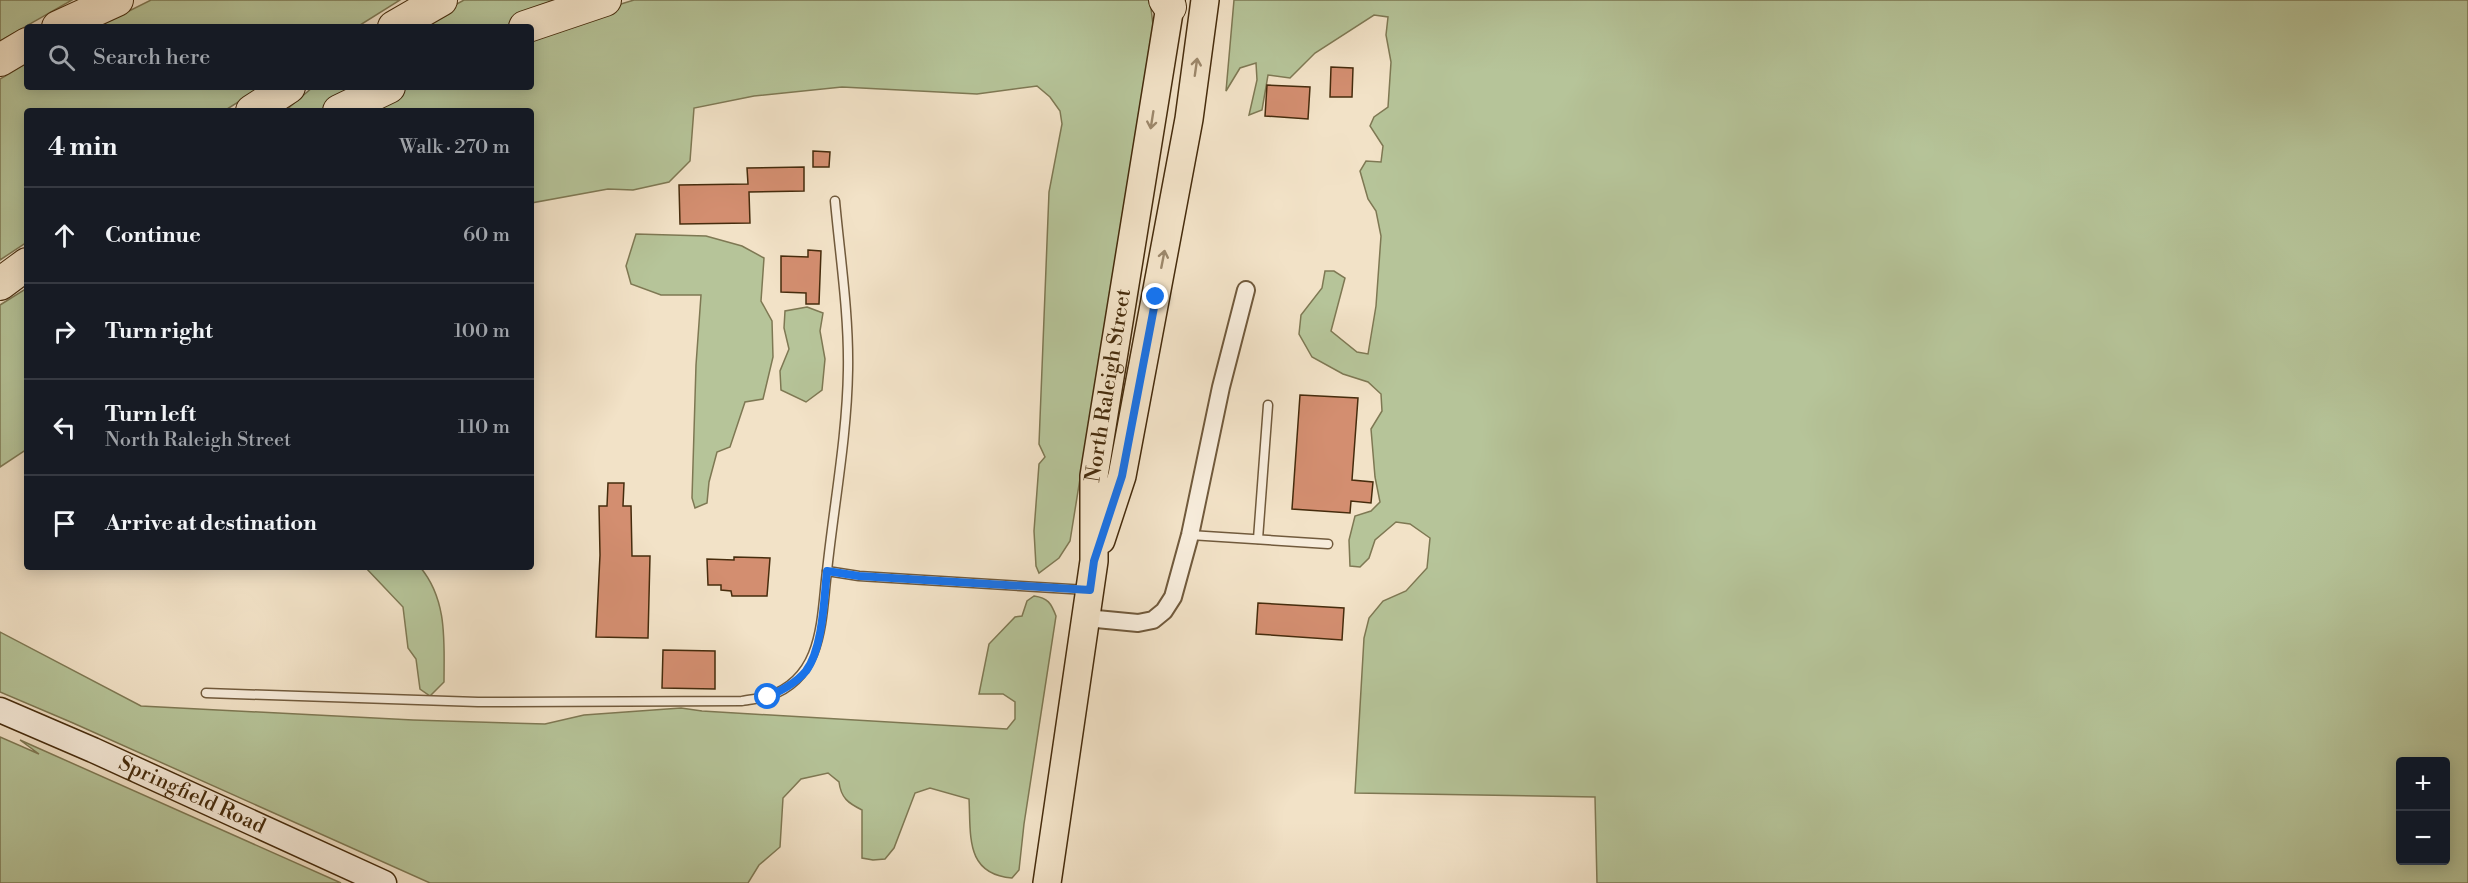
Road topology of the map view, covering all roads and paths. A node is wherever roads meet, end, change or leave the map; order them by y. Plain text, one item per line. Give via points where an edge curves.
1 (117, 0) edge
2 (441, 0) edge
3 (605, 0) edge
4 (1205, 0) edge
5 (1169, 2) edge
6 (65, 24) edge
7 (399, 24) edge
8 (534, 24) edge
9 (24, 46) edge
10 (0, 60) edge
11 (285, 90) edge
12 (383, 90) edge
13 (257, 108) edge
14 (345, 108) edge
15 (835, 201) dead end
16 (24, 266) edge
17 (24, 277) edge
18 (0, 284) edge
19 (0, 289) edge
20 (1246, 290) dead end
21 (1268, 405) dead end
22 (1190, 535) junction
23 (1258, 539) junction
24 (1328, 544) dead end
25 (1094, 561) junction
26 (827, 571) junction
27 (1090, 590) junction
28 (1086, 618) junction
29 (206, 693) dead end
30 (0, 710) edge
31 (384, 883) edge
32 (1047, 883) edge

1 - 6 highway
2 - 7 highway
3 - 8 highway
25 -> 4 main road, North Raleigh Street via 1122,476 1189,119
5 -> 25 main road, North Raleigh Street via 1094,476
9 - 10 highway
11 - 13 highway
12 - 14 highway
15 - 26 lane via 848,368
16 - 18 highway
17 - 19 highway
20 - 22 street
21 - 23 lane
22 - 23 lane
22 - 28 street via 1173,597 1159,616 1138,623
23 - 24 lane
25 - 27 main road
26 - 27 lane
26 - 29 lane via 815,653 807,670 789,687 768,697 742,701 478,702
27 - 28 main road
28 - 32 main road
30 - 31 main road, Springfield Road

